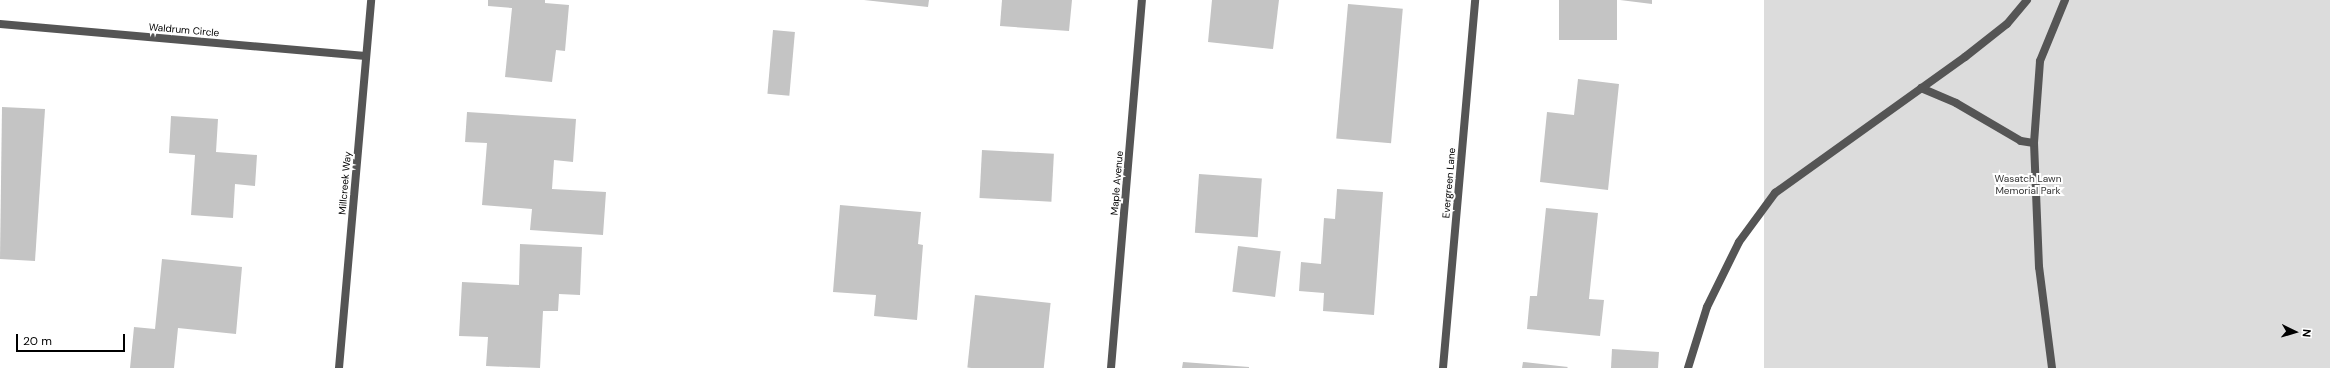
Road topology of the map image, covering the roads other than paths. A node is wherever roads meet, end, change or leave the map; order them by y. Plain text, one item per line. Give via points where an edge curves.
1 (371, 0) edge
2 (1142, 0) edge
3 (1475, 0) edge
4 (2027, 0) edge
5 (2065, 0) edge
6 (0, 24) edge
7 (366, 56) junction
8 (1921, 88) junction
9 (2034, 143) junction
10 (339, 368) edge
11 (1111, 368) edge
12 (1443, 368) edge
13 (1688, 368) edge
14 (2052, 368) edge

1 - 7 street, Millcreek Way
2 - 11 street, Maple Avenue
3 - 12 street, Evergreen Lane
4 - 8 street via 2007,24
5 - 9 street via 2040,61
6 - 7 street, Waldrum Circle
7 - 10 street, Millcreek Way
8 - 9 street via 1956,103 2021,140
8 - 13 street via 1775,193 1739,242 1707,307
9 - 14 street via 2039,267

